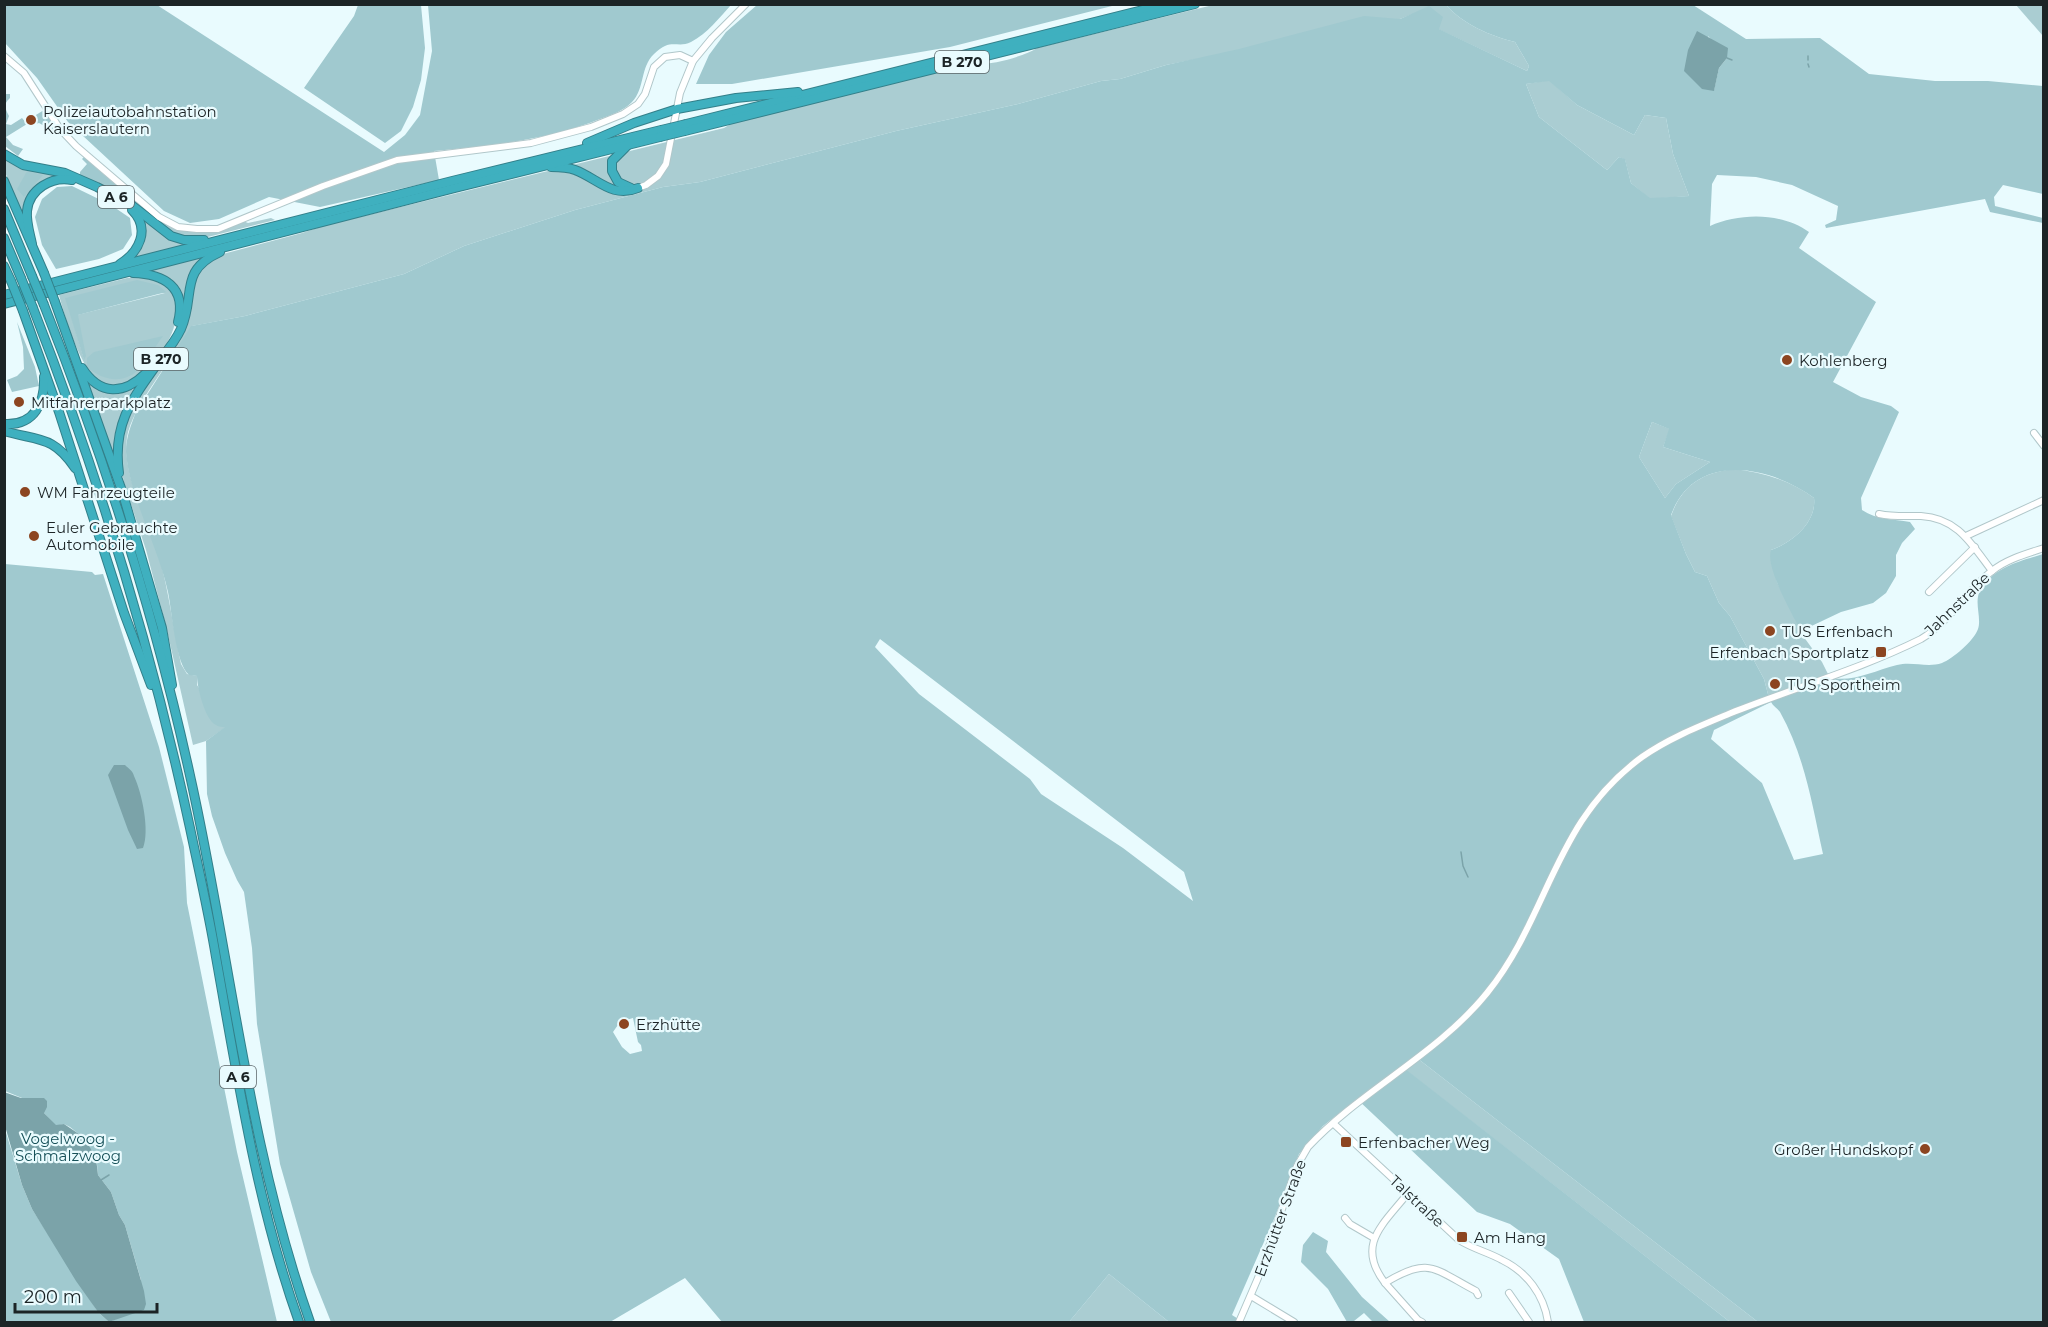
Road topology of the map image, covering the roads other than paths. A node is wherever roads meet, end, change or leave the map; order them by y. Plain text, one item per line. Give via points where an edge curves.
1 (746, 4) edge
2 (1167, 4) edge
3 (1195, 4) edge
4 (5, 57) edge
5 (693, 61) junction
6 (809, 93) junction
7 (676, 109) junction
8 (686, 128) junction
9 (661, 134) junction
10 (629, 144) junction
11 (577, 150) junction
12 (4, 154) edge
13 (544, 166) junction
14 (4, 180) edge
15 (454, 184) junction
16 (638, 188) junction
17 (435, 189) junction
18 (4, 209) edge
19 (4, 238) edge
20 (222, 239) junction
21 (32, 244) junction
22 (235, 244) junction
23 (4, 266) edge
24 (117, 271) junction
25 (4, 295) edge
26 (4, 304) edge
27 (70, 343) junction
28 (44, 367) junction
29 (4, 424) edge
30 (4, 431) edge
31 (2034, 433) dead end
32 (2043, 446) edge
33 (82, 481) junction
34 (122, 491) junction
35 (2043, 500) edge
36 (1880, 514) dead end
37 (1966, 536) junction
38 (1975, 548) junction
39 (2043, 548) edge
40 (1992, 571) junction
41 (1929, 592) dead end
42 (160, 702) junction
43 (176, 722) junction
44 (1334, 1124) junction
45 (1408, 1193) junction
46 (1345, 1218) dead end
47 (1374, 1238) junction
48 (1384, 1282) junction
49 (1509, 1293) dead end
50 (1478, 1295) dead end
51 (1251, 1296) junction
52 (299, 1323) edge
53 (310, 1323) edge
54 (1239, 1323) edge
55 (1294, 1323) edge
56 (1422, 1323) edge
57 (1529, 1323) edge
58 (1548, 1323) edge

1 - 5 street
2 - 6 highway, B 270
3 - 8 highway, B 270
4 - 5 street via 24,73 60,129 76,146 159,217 178,227 196,229 219,229 397,160 531,143 591,127 638,104 654,67 662,59 677,54
5 - 7 street
6 - 7 highway via 736,98
6 - 8 highway, B 270
7 - 11 highway via 588,142
7 - 16 street via 666,164 658,176
8 - 9 highway, B 270, bridge
9 - 10 highway, B 270
9 - 11 highway, B 270
10 - 13 highway, B 270
10 - 16 highway via 612,161 612,171 623,186
11 - 15 highway, B 270
12 - 20 highway, A 6 via 23,165 65,173 97,187 130,204 171,236 191,241
13 - 15 highway, B 270
13 - 16 highway via 574,169 617,191
14 - 21 highway
15 - 17 highway, B 270
17 - 20 highway, B 270
17 - 22 highway, B 270
18 - 43 highway, A 6, bridge via 89,425 158,648
19 - 42 highway, A 6, bridge via 79,431
20 - 24 highway, B 270
21 - 24 highway, B 270 via 27,212 33,195 49,182 70,180 120,202 138,218 142,228 138,246
21 - 27 highway, bridge
22 - 24 highway, B 270
22 - 34 highway, B 270 via 198,266 191,280 181,329 124,416 117,454
23 - 28 highway, bridge
24 - 25 highway, B 270
24 - 26 highway, B 270
24 - 27 highway via 155,275 174,289 179,318 172,338 136,382 113,390 92,381
27 - 34 highway
28 - 29 highway via 44,393 39,406 26,419
28 - 33 highway, A 6
30 - 33 highway, A 6 via 43,439 55,446
31 - 32 street
33 - 42 highway, A 6 via 124,613
34 - 43 highway via 162,628
35 - 37 street
36 - 37 street via 1935,519
37 - 38 street
38 - 40 street
38 - 41 street
39 - 40 street, Jahnstraße
40 - 44 street, Jahnstraße via 1940,626 1921,639 1704,724 1667,742 1630,767 1586,812 1520,942 1487,994 1434,1043
42 - 52 highway, A 6 via 190,828 264,1204
43 - 53 highway, A 6 via 203,839 260,1140 279,1224
44 - 45 street, Talstraße
44 - 51 street, Erzhütter Straße via 1300,1159
45 - 47 street
45 - 58 street, Talstraße via 1459,1240 1525,1275 1539,1295
46 - 47 street
47 - 48 street via 1372,1264
48 - 50 street via 1422,1266
48 - 56 street
49 - 57 street
51 - 54 street, Erzhütter Straße
51 - 55 street

